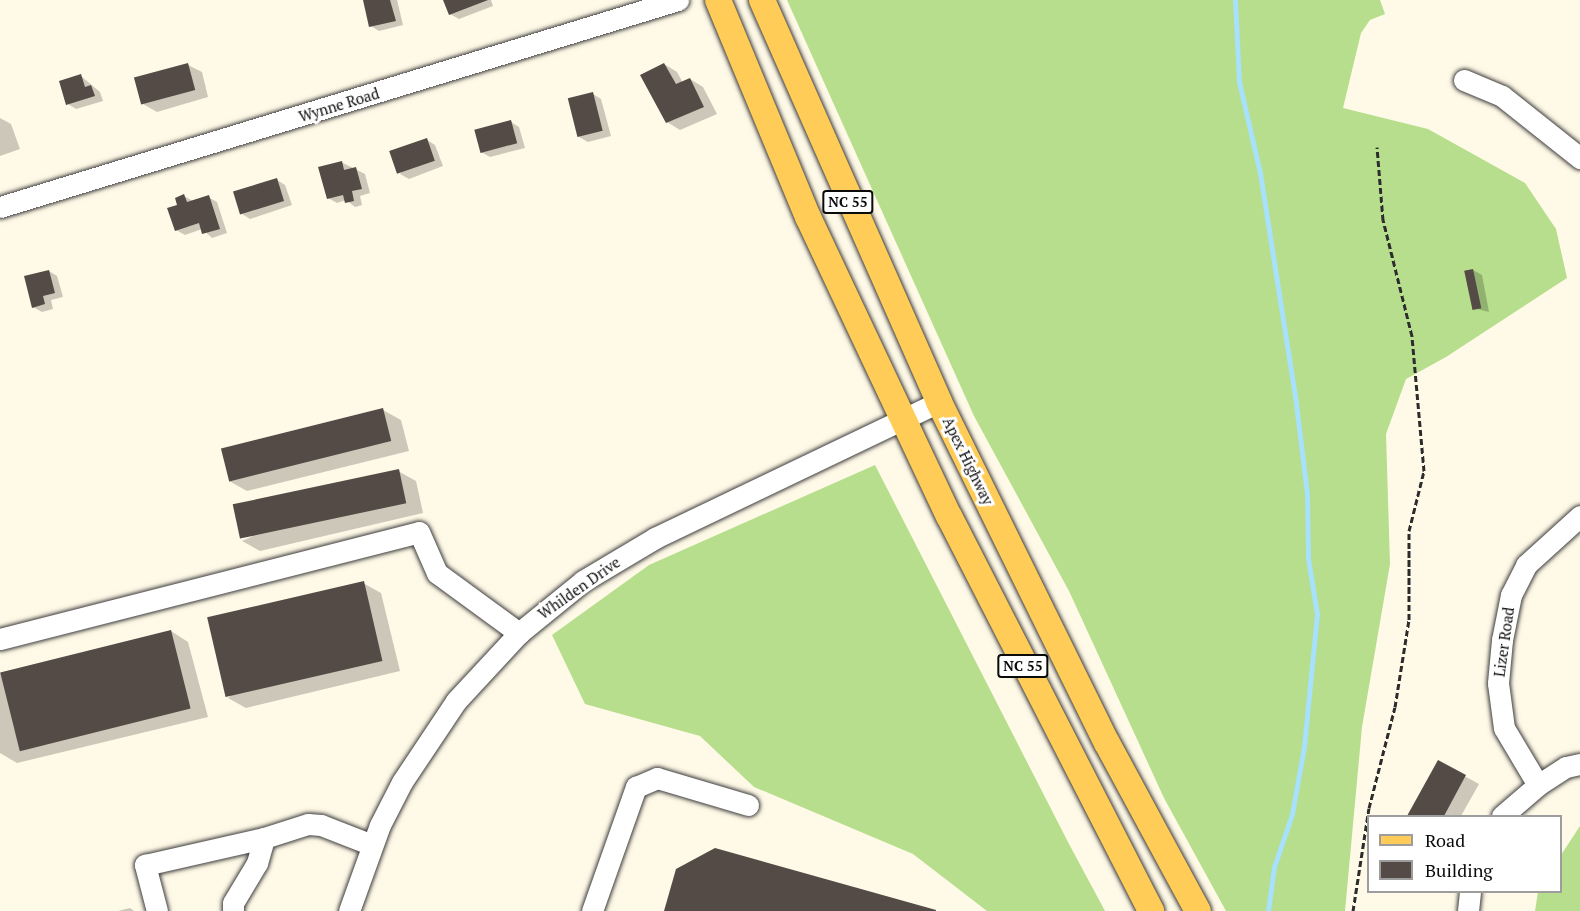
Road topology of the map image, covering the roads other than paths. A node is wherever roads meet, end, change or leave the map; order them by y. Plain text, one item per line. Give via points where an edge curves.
1 (678, 0) edge
2 (718, 0) edge
3 (762, 0) edge
4 (1464, 80) dead end
5 (1580, 158) edge
6 (0, 207) edge
7 (939, 402) junction
8 (903, 418) junction
9 (1580, 516) edge
10 (519, 633) junction
11 (0, 639) edge
12 (1580, 764) edge
13 (1538, 785) junction
14 (748, 805) dead end
15 (1503, 815) edge
16 (264, 838) junction
17 (372, 845) junction
18 (1470, 893) edge
19 (157, 911) edge
20 (233, 911) edge
21 (349, 911) edge
22 (592, 911) edge
23 (1151, 911) edge
24 (1198, 911) edge
25 (1467, 911) edge

1 - 6 street, Wynne Road
2 - 8 main road, NC 55 via 808,217
3 - 7 main road, Apex Highway / NC 55
4 - 5 street via 1502,96
7 - 8 street, Whilden Drive
7 - 24 main road, Apex Highway / NC 55 via 1107,743
8 - 10 street, Whilden Drive via 655,538 583,581
8 - 23 main road, NC 55 via 1024,668
9 - 13 street, Lizer Road via 1526,565 1511,595 1502,640 1498,683 1504,728
10 - 11 street via 437,573 419,532
10 - 17 street, Whilden Drive via 484,668 429,738 402,782
12 - 13 street via 1566,767
13 - 15 street
14 - 22 street via 657,778 636,787
16 - 17 street via 308,824 321,825
16 - 19 street via 145,865
16 - 20 street via 257,863 233,903
17 - 21 street, Whilden Drive
18 - 25 street

